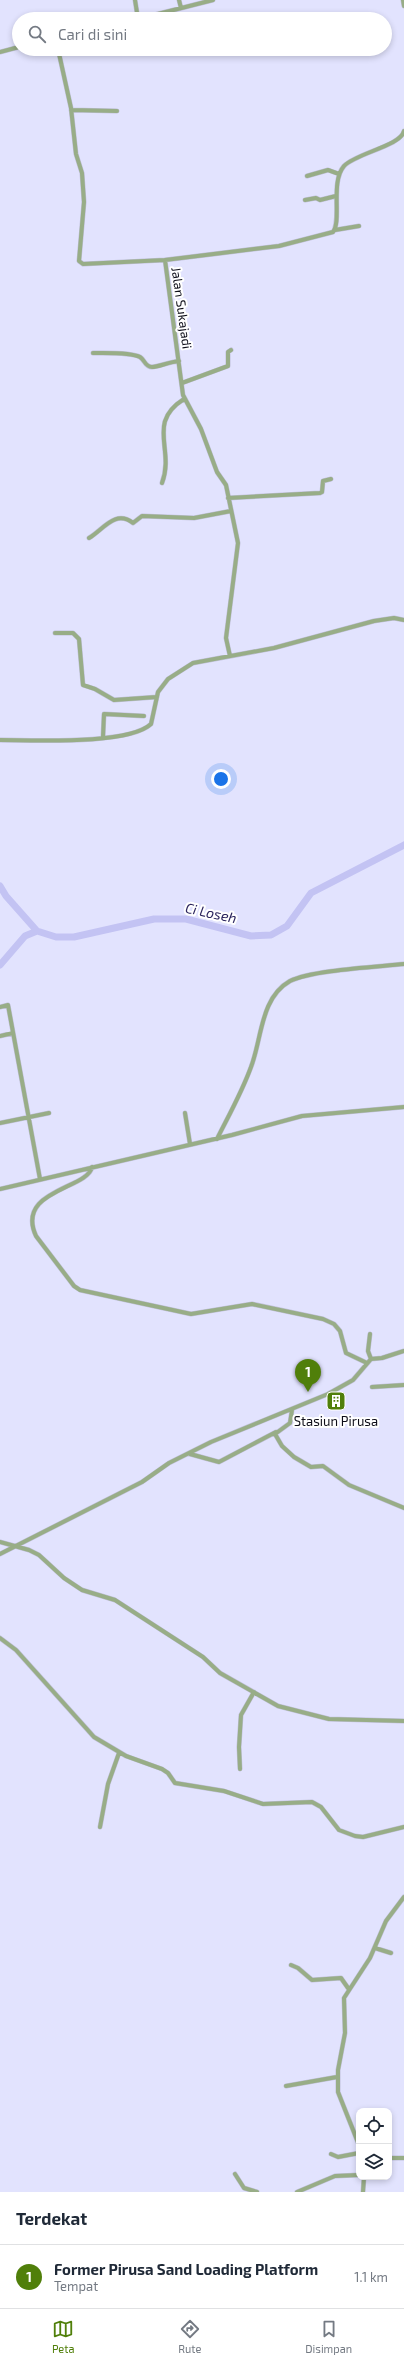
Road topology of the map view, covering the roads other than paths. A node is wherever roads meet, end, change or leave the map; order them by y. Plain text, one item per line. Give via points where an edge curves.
1 (135, 0) edge
2 (179, 0) edge
3 (213, 0) edge
4 (403, 0) edge
5 (404, 6) edge
6 (181, 8) junction
7 (137, 12) edge
8 (165, 12) edge
9 (12, 49) edge
10 (0, 52) edge
11 (59, 56) edge
12 (71, 110) junction
13 (117, 111) dead end
14 (404, 131) edge
15 (339, 174) junction
16 (307, 176) dead end
17 (336, 196) junction
18 (305, 200) dead end
19 (359, 226) dead end
20 (335, 230) junction
21 (165, 260) junction
22 (231, 350) dead end
23 (93, 353) dead end
24 (179, 361) junction
25 (182, 383) junction
26 (184, 399) junction
27 (331, 479) dead end
28 (162, 483) dead end
29 (228, 498) junction
30 (231, 511) junction
31 (89, 538) dead end
32 (404, 620) edge
33 (55, 634) dead end
34 (230, 656) junction
35 (157, 697) junction
36 (144, 716) dead end
37 (103, 737) junction
38 (0, 740) edge
39 (404, 964) edge
40 (0, 1007) edge
41 (13, 1033) junction
42 (0, 1036) edge
43 (404, 1106) edge
44 (49, 1113) dead end
45 (185, 1113) dead end
46 (29, 1116) junction
47 (0, 1123) edge
48 (217, 1139) junction
49 (190, 1144) junction
50 (92, 1167) junction
51 (40, 1179) junction
52 (0, 1189) edge
53 (370, 1334) dead end
54 (404, 1351) edge
55 (371, 1359) junction
56 (367, 1363) junction
57 (404, 1385) edge
58 (372, 1387) dead end
59 (292, 1410) junction
60 (276, 1432) junction
61 (190, 1454) junction
62 (404, 1508) edge
63 (0, 1542) edge
64 (15, 1546) junction
65 (0, 1554) edge
66 (0, 1638) edge
67 (254, 1692) junction
68 (404, 1721) edge
69 (119, 1752) junction
70 (240, 1769) dead end
71 (100, 1827) dead end
72 (404, 1827) edge
73 (404, 1897) edge
74 (375, 1948) junction
75 (391, 1953) dead end
76 (291, 1965) dead end
77 (348, 1988) junction
78 (337, 2077) junction
79 (286, 2086) dead end
80 (359, 2144) edge
81 (331, 2154) dead end
82 (356, 2154) edge
83 (392, 2158) edge
84 (404, 2158) edge
85 (235, 2174) dead end
86 (356, 2175) edge
87 (364, 2180) edge
88 (257, 2192) edge
89 (297, 2192) edge
90 (363, 2192) edge

1 - 7 street
2 - 6 street
3 - 6 street
4 - 5 street
6 - 8 street
9 - 10 street
11 - 12 street
12 - 13 street
12 - 21 street via 76,154 82,173 84,202 78,257 80,262 82,264
14 - 15 street via 399,140 349,161
15 - 16 street via 332,170
15 - 17 street
17 - 18 street
17 - 20 street
19 - 20 street, Jalan Sukajadi
20 - 21 street, Jalan Sukajadi via 330,234 279,246
21 - 24 street, Jalan Sukajadi
22 - 25 street via 228,352 228,366
23 - 24 street via 131,354 140,357 147,366 153,367 165,362
24 - 25 street, Jalan Sukajadi
25 - 26 street, Jalan Sukajadi
26 - 28 street via 175,405 165,419 163,428 167,470
26 - 29 street, Jalan Sukajadi via 200,429 217,472 226,485
27 - 29 street via 323,481 320,493
29 - 30 street, Jalan Sukajadi
30 - 31 street via 194,518 142,516 133,523 127,518 119,518
30 - 34 street, Jalan Sukajadi via 238,543 226,638
32 - 34 street via 394,618 374,621 310,639
33 - 35 street via 71,633 79,639 83,685 114,700
34 - 35 street via 193,663 168,679
35 - 37 street via 153,720 147,728 133,734
36 - 37 street via 104,714
37 - 38 street
39 - 48 street via 306,976 283,986 271,1000 252,1066
40 - 41 street via 8,1005
41 - 42 street
41 - 46 street
43 - 48 street via 316,1113
44 - 46 street
45 - 49 street
46 - 47 street
46 - 51 street
48 - 49 street
49 - 50 street
50 - 51 street
50 - 56 street via 87,1176 48,1196 33,1217 36,1236 74,1286 80,1290 191,1314 252,1304 323,1319 334,1324 340,1331 344,1337 346,1353
51 - 52 street
53 - 55 street via 368,1351
54 - 55 street
55 - 56 street
56 - 59 street via 353,1380
57 - 58 street
59 - 60 street via 290,1423
59 - 61 street via 236,1431
60 - 61 street via 219,1462
60 - 62 street via 276,1437 294,1457 311,1466 323,1466 349,1485
61 - 64 street via 169,1463 142,1482
63 - 64 street
64 - 65 street
64 - 67 street via 39,1554 64,1578 82,1590 115,1600 203,1657 220,1673
66 - 69 street via 16,1650 94,1737
67 - 68 street via 278,1706 329,1719
67 - 70 street via 241,1715
69 - 71 street via 108,1784
69 - 72 street via 162,1769 179,1785 224,1791 263,1804 312,1802 321,1807 334,1825 348,1835 363,1837
73 - 74 street via 386,1921
74 - 75 street
74 - 77 street
76 - 77 street via 310,1979 341,1978
77 - 78 street via 344,1998 345,2033
78 - 79 street
78 - 80 street via 340,2101
81 - 82 street via 338,2157
83 - 84 street
85 - 88 street via 244,2188
86 - 89 street via 335,2176
87 - 90 street

